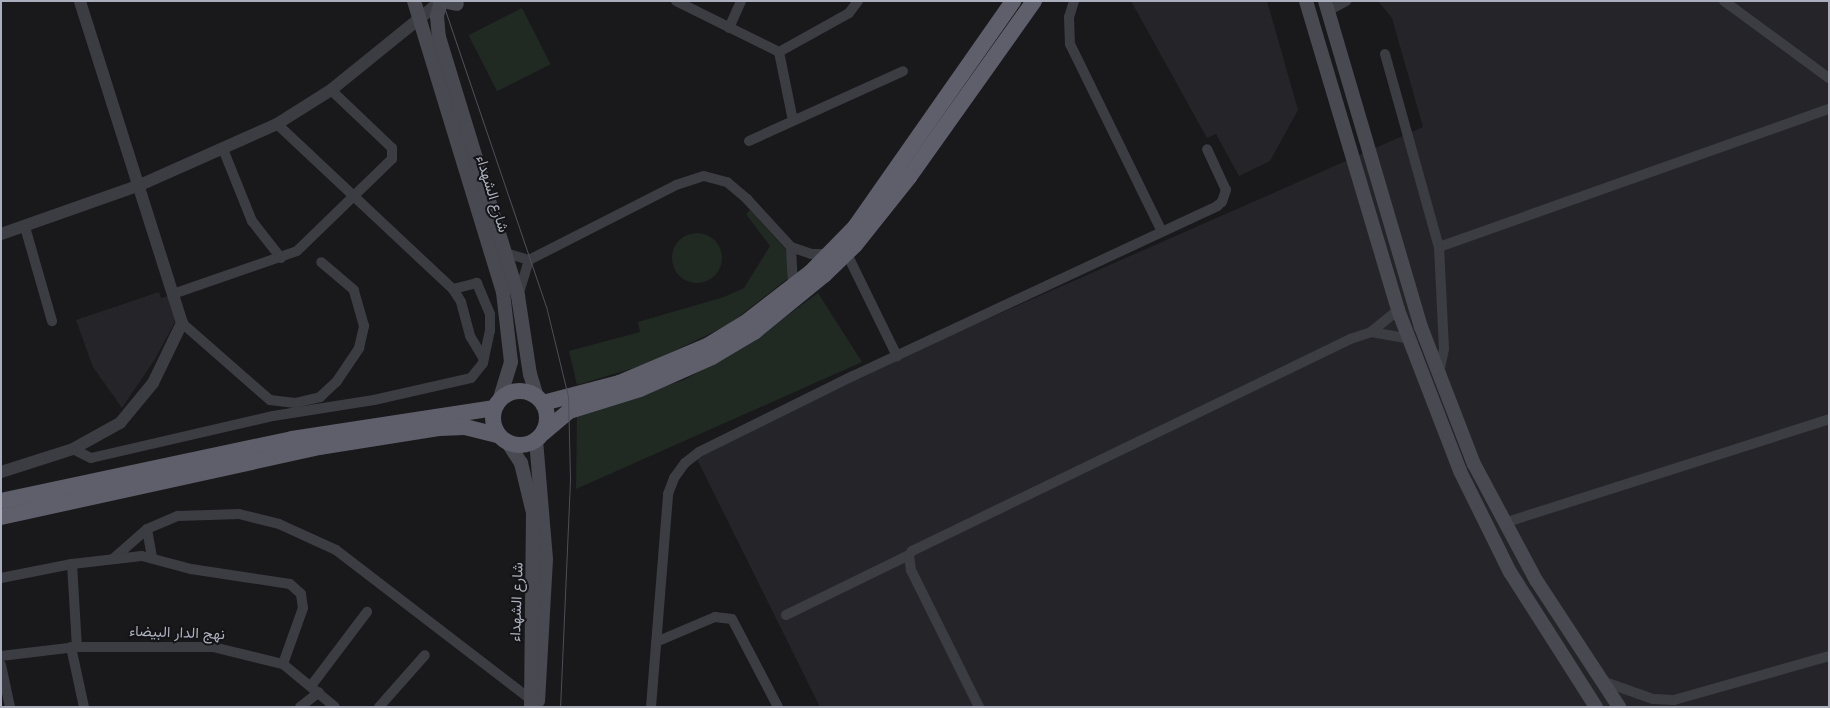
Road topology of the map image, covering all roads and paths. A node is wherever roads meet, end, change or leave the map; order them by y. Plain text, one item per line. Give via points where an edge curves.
1 (80, 1) edge
2 (414, 1) edge
3 (442, 1) edge
4 (676, 1) edge
5 (741, 1) edge
6 (858, 1) edge
7 (1013, 1) edge
8 (1034, 1) edge
9 (1074, 1) edge
10 (1306, 1) edge
11 (1346, 1) edge
12 (1724, 1) edge
13 (460, 3) edge
14 (1326, 6) edge
15 (437, 16) junction
16 (418, 23) junction
17 (729, 28) junction
18 (779, 52) junction
19 (1385, 54) dead end
20 (903, 71) dead end
21 (1829, 78) edge
22 (331, 90) junction
23 (1829, 109) edge
24 (793, 121) junction
25 (277, 124) junction
26 (749, 141) dead end
27 (223, 148) junction
28 (1207, 149) dead end
29 (140, 185) junction
30 (355, 197) junction
31 (25, 227) junction
32 (1161, 230) junction
33 (1, 234) edge
34 (791, 247) junction
35 (1439, 247) junction
36 (506, 252) junction
37 (839, 254) junction
38 (281, 258) junction
39 (530, 260) junction
40 (321, 262) dead end
41 (793, 287) junction
42 (453, 289) junction
43 (173, 294) junction
44 (518, 296) junction
45 (1398, 310) junction
46 (52, 321) dead end
47 (182, 323) junction
48 (1371, 332) junction
49 (1410, 339) junction
50 (897, 356) junction
51 (483, 358) junction
52 (1439, 372) junction
53 (328, 391) junction
54 (540, 400) junction
55 (497, 403) junction
56 (302, 406) junction
57 (330, 406) junction
58 (1829, 419) edge
59 (539, 437) junction
60 (503, 439) junction
61 (73, 449) junction
62 (2, 468) edge
63 (1, 501) edge
64 (1, 517) edge
65 (1504, 523) junction
66 (147, 528) junction
67 (909, 555) junction
68 (152, 557) junction
69 (114, 558) junction
70 (72, 564) junction
71 (1, 578) edge
72 (367, 612) dead end
73 (786, 615) dead end
74 (656, 642) junction
75 (74, 647) junction
76 (425, 655) dead end
77 (1, 656) edge
78 (1829, 656) edge
79 (283, 664) junction
80 (1, 665) edge
81 (1602, 682) junction
82 (315, 689) junction
83 (1688, 699) junction
84 (534, 704) edge
85 (10, 707) edge
86 (84, 707) edge
87 (300, 707) edge
88 (335, 707) edge
89 (379, 707) edge
90 (650, 707) edge
91 (778, 707) edge
92 (979, 707) edge
93 (1596, 707) edge
94 (1618, 707) edge
95 (1676, 707) edge

1 - 29 street
2 - 16 main road, شارع الشهداء
3 - 13 main road
3 - 15 main road, شارع الشهداء
3 - 16 street
4 - 17 street
5 - 17 street
6 - 18 street via 849,13
7 - 37 highway
8 - 37 highway via 909,177
9 - 32 street via 1069,17 1070,44
10 - 45 main road
11 - 14 street
12 - 21 street
13 - 15 street
14 - 52 main road via 1418,316
15 - 16 street
15 - 36 main road, شارع الشهداء via 442,51
16 - 22 street
16 - 55 main road, شارع الشهداء via 503,292 511,362
17 - 18 street
18 - 24 street
19 - 35 street
20 - 24 street
22 - 25 street
22 - 30 street via 394,151 392,159
23 - 35 street
24 - 26 street
25 - 27 street
25 - 30 street
27 - 29 street
27 - 38 street via 258,232
28 - 32 street via 1224,184 1225,196 1216,206
29 - 31 street
29 - 43 street
30 - 38 street via 304,247
30 - 42 street
31 - 33 street
31 - 46 street
32 - 50 street via 1077,265
34 - 37 street via 811,254
34 - 39 street via 727,182 704,176 676,185
34 - 41 street
35 - 52 street via 1444,349
36 - 39 street
36 - 44 main road, شارع الشهداء
37 - 41 highway
37 - 50 street
37 - 59 highway via 790,304 712,357 640,389 570,411
38 - 43 street
39 - 44 street
40 - 53 street via 354,290 364,326 359,348
41 - 54 highway via 745,324 656,370
42 - 51 street via 461,302 470,336
42 - 51 street via 473,283 481,287 491,319
43 - 47 street
44 - 54 main road, شارع الشهداء
45 - 48 street
45 - 49 main road
47 - 56 street via 265,397
47 - 61 street via 153,383 132,412 98,437
48 - 49 street
48 - 67 street via 1332,348
49 - 93 main road via 1460,471 1488,529 1539,620
50 - 74 street via 699,452 685,463 668,494
51 - 57 street via 478,372 466,379 382,399
52 - 65 main road via 1474,464
53 - 56 street
53 - 57 street
54 - 55 highway via 514,392
54 - 59 highway via 547,418
55 - 60 highway via 493,422
55 - 63 highway via 292,439
56 - 57 street
56 - 61 street via 91,458
58 - 65 street
59 - 60 highway via 527,444
59 - 84 main road, شارع الشهداء via 546,559
60 - 64 highway via 465,427 319,446
60 - 84 main road, شارع الشهداء via 521,463 533,513
61 - 62 street
65 - 81 main road via 1569,634
66 - 68 street
66 - 69 street
66 - 84 street via 178,516 217,513 259,518 310,536 336,550 374,578
67 - 73 street
67 - 92 street via 911,570
68 - 69 street
68 - 79 street via 191,569 297,588 303,608
69 - 70 street
70 - 71 street
70 - 75 street
72 - 82 street
74 - 90 street
74 - 91 street via 715,617 732,619
75 - 77 street, نهج الدار البيضاء
75 - 79 street, نهج الدار البيضاء via 213,647
75 - 86 street
76 - 89 street
78 - 83 street
79 - 82 street, نهج الدار البيضاء
80 - 85 street
81 - 83 street via 1653,699
81 - 94 main road
82 - 87 street
82 - 88 street, نهج الدار البيضاء
83 - 95 street

